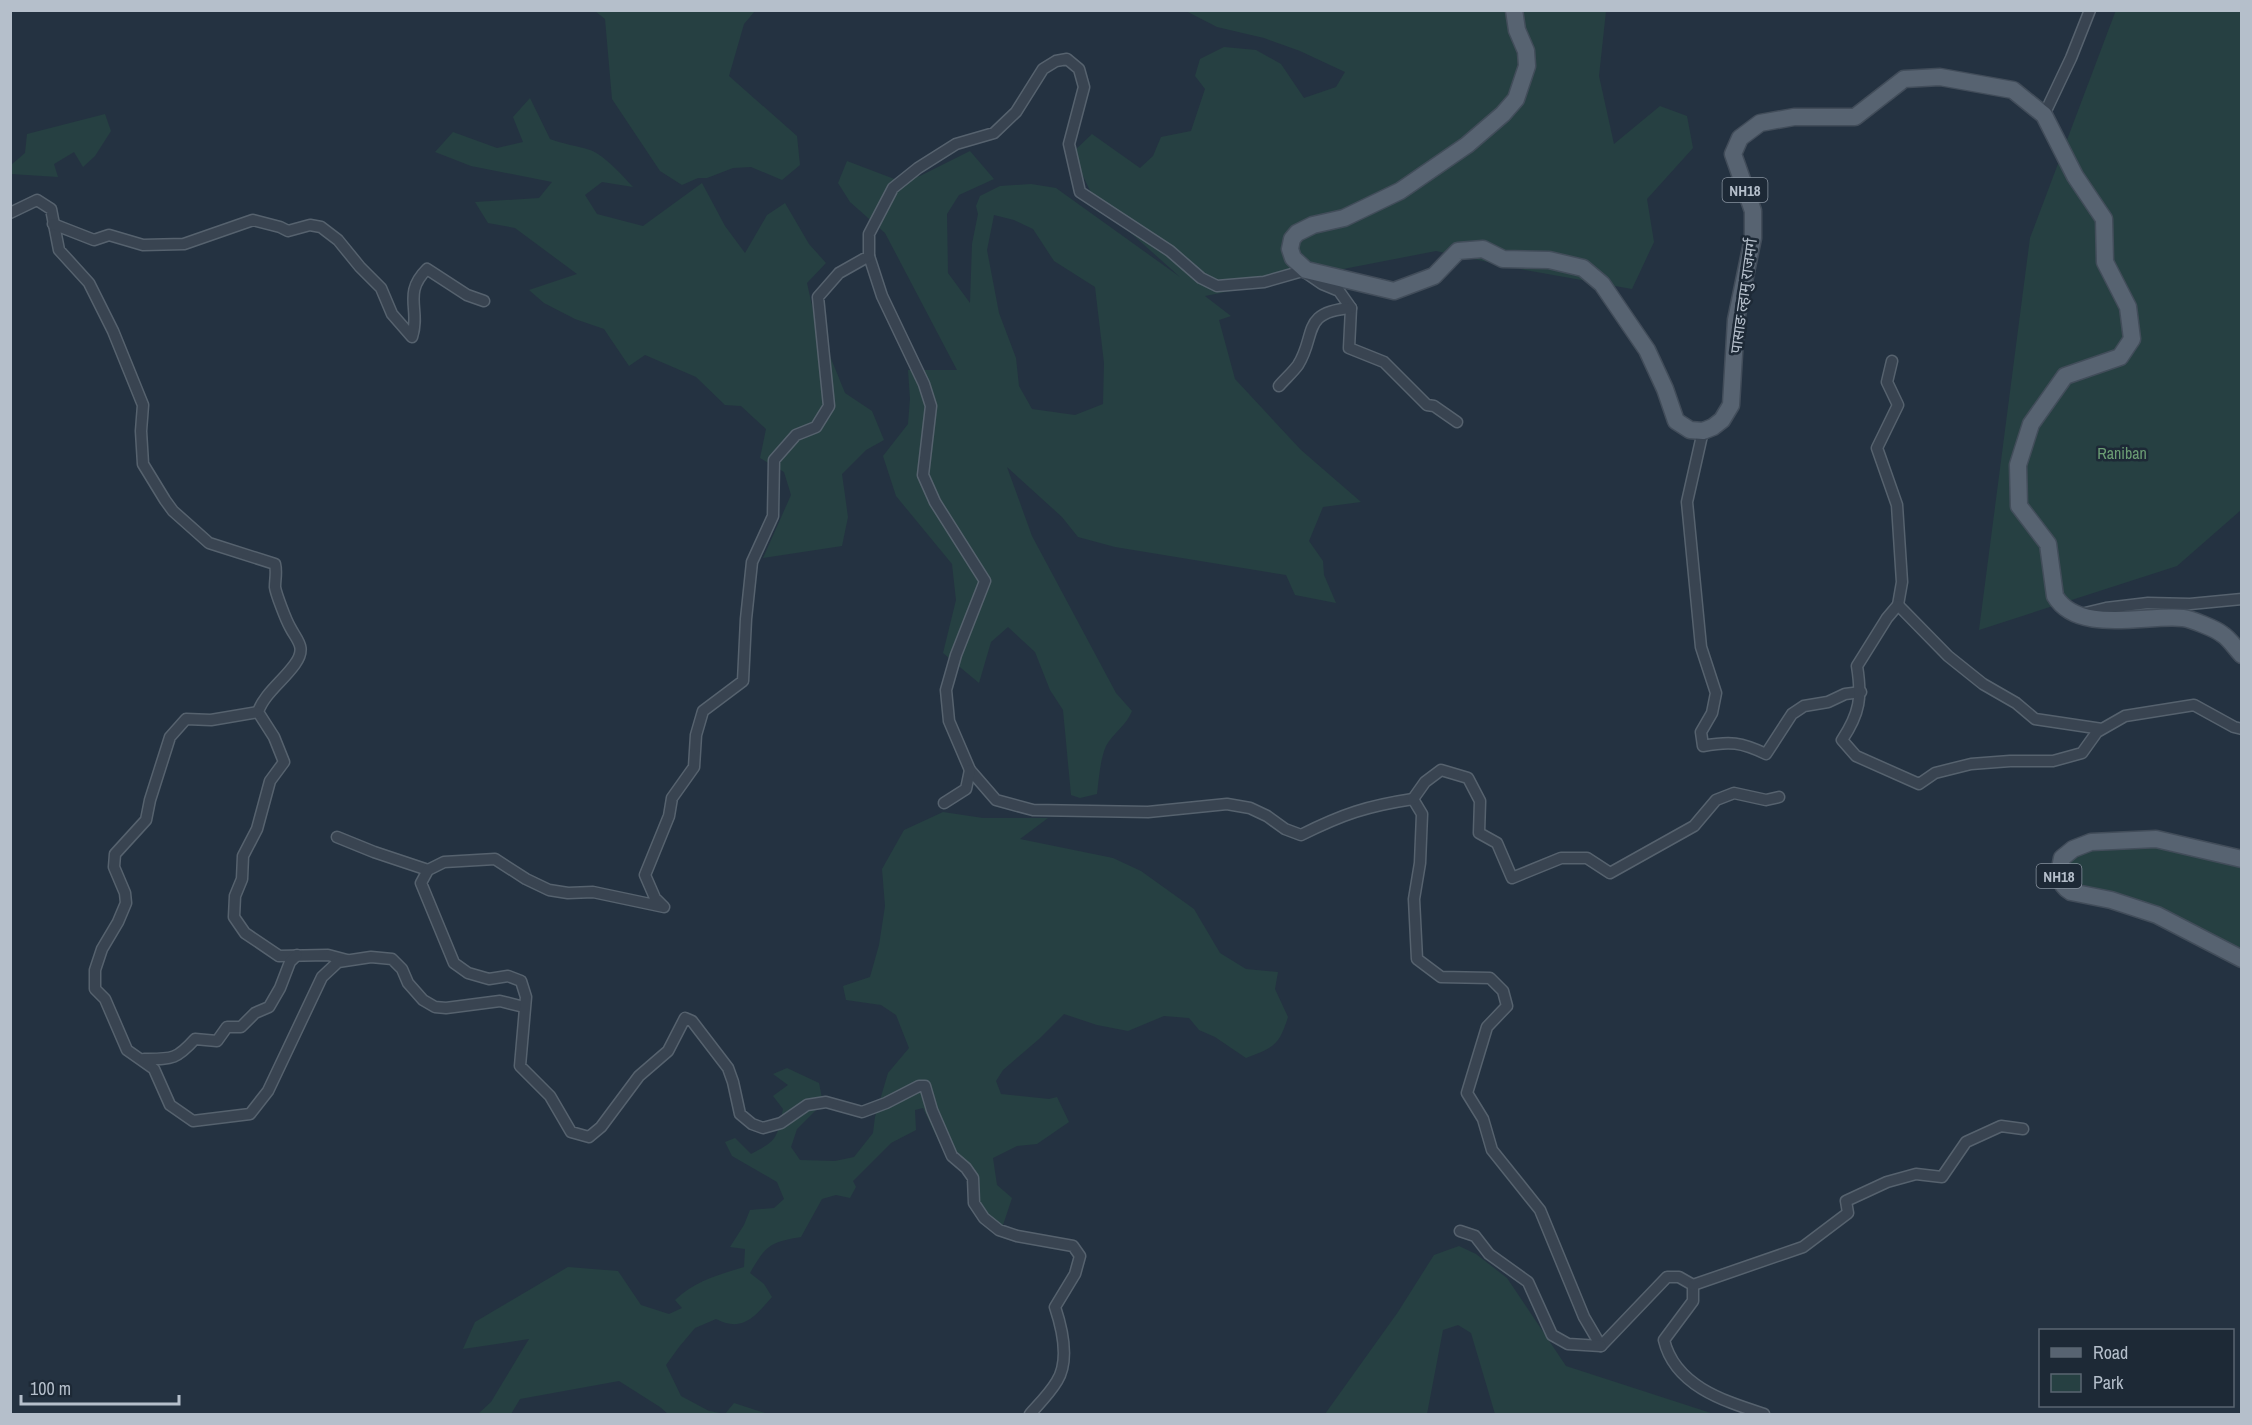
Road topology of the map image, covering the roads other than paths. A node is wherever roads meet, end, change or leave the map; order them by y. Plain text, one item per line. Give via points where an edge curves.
1 (1514, 10) edge
2 (2090, 10) edge
3 (2043, 115) junction
4 (10, 213) edge
5 (53, 224) junction
6 (869, 255) junction
7 (1305, 271) junction
8 (484, 301) dead end
9 (1351, 308) junction
10 (1892, 361) dead end
11 (1279, 386) dead end
12 (1457, 422) dead end
13 (1703, 431) junction
14 (2241, 599) edge
15 (1898, 605) junction
16 (2080, 614) junction
17 (2241, 655) edge
18 (1861, 692) junction
19 (258, 712) junction
20 (2102, 729) junction
21 (2241, 729) edge
22 (970, 770) junction
23 (1779, 797) dead end
24 (1413, 799) junction
25 (944, 803) dead end
26 (337, 837) dead end
27 (2241, 860) edge
28 (428, 870) junction
29 (297, 955) junction
30 (2241, 959) edge
31 (347, 960) junction
32 (524, 1007) junction
33 (144, 1059) dead end
34 (2023, 1129) dead end
35 (1460, 1232) dead end
36 (1693, 1285) junction
37 (1601, 1346) junction
38 (1727, 1401) junction
39 (1030, 1414) edge
40 (1742, 1414) edge
41 (1764, 1414) edge

1 - 7 main road via 1527,66 1516,99 1467,145 1400,191 1344,218 1312,225 1297,233 1290,249
2 - 3 street via 2072,58
3 - 13 main road, पासाङ ल्हामु राजमर्ग / NH18 via 2013,90 1940,77 1904,79 1855,117 1794,117 1761,123 1740,138 1733,154 1753,211 1753,238 1736,320 1731,405 1722,420
3 - 16 main road, पासाङ ल्हामु राजमर्ग / NH18 via 2075,176 2104,219 2105,262 2128,307 2132,339 2120,357 2065,376 2031,424 2018,465 2019,506 2048,544 2055,596 2063,606
4 - 5 street via 37,200 51,209
5 - 8 street via 94,240 109,235 143,245 184,244 253,220 288,231 310,225 321,227 338,240 381,288 392,314 412,337 413,291 417,279 427,269 467,295
5 - 19 street via 59,250 88,283 118,342 143,405 143,464 165,500 209,543 275,564 275,588 299,639 300,651 296,663 262,700
6 - 7 street via 869,234 893,188 956,144 994,134 1016,112 1043,69 1067,59 1079,69 1084,87 1070,144 1080,192 1217,286 1264,282
6 - 22 street via 882,296 931,405 922,475 985,581 946,690 949,721
6 - 28 street via 838,273 818,297 829,406 816,427 796,435 774,460 773,516 752,562 743,681 703,711 696,735 694,766 672,798 669,816 645,875 655,898 664,907 593,892 549,890 495,859 444,862
7 - 9 street via 1322,285 1339,291
7 - 13 main road via 1394,291 1434,276 1458,251 1483,249 1503,259 1549,260 1583,268 1602,284 1647,350 1677,421 1690,430
9 - 11 street via 1333,310 1313,323 1299,363
9 - 12 street via 1349,348 1384,362 1427,405
10 - 15 street via 1887,382 1898,405 1877,448 1897,505 1902,582
13 - 18 street via 1687,502 1701,647 1716,693 1712,713 1701,732 1703,746 1746,744 1766,754 1791,714 1804,706
14 - 16 street via 2148,603
15 - 18 street via 1857,666
15 - 20 street via 1948,656 2035,719
16 - 17 main road, पासाङ ल्हामु राजमर्ग / NH18 via 2093,620 2185,618 2222,633
18 - 20 street via 1854,722 1842,740 1856,756 1919,784 1935,773 1971,764 2053,761 2082,753
19 - 29 street via 284,762 270,781 257,829 243,856 234,917 245,933 279,956
19 - 31 street via 211,720 186,719 170,737 146,820 115,854 114,867 126,903 102,949 95,970 96,989 105,999 126,1050 154,1069 170,1105 193,1121 250,1114 268,1090 322,976 338,962
20 - 21 street via 2125,716 2194,705
22 - 24 street via 996,800 1033,810 1148,812 1227,804 1250,808 1301,835 1338,816
22 - 25 street via 966,789
23 - 24 street via 1766,800 1734,794 1716,800 1695,826 1610,873 1587,858 1561,858 1512,878 1497,843 1479,833 1480,801 1468,778 1441,770 1425,782
24 - 37 street via 1422,814 1414,899 1417,958 1441,977 1490,978 1503,991 1507,1006 1487,1027 1467,1093 1483,1119 1492,1150 1540,1210 1584,1317
26 - 28 street
27 - 30 main road, NH18 via 2156,839 2091,842 2062,858 2059,877 2071,892 2157,915
28 - 32 street via 421,883 454,963 468,973 489,979 508,976 521,981 526,997
29 - 31 street via 328,955
29 - 33 street via 269,1006 241,1027 228,1027 217,1041 195,1039 170,1059
31 - 32 street via 392,959 423,1000 435,1007 500,1001
32 - 39 street via 520,1066 550,1096 571,1132 582,1136 589,1137 602,1127 639,1076 668,1051 685,1018 692,1021 728,1068 740,1114 763,1128 781,1123 807,1105 826,1102 862,1112 925,1086 952,1156 973,1178 974,1203 984,1218 999,1230 1017,1236 1073,1246 1080,1256 1075,1274 1055,1307 1062,1328 1062,1370 1057,1382
34 - 36 street via 2001,1126 1966,1142 1942,1177 1916,1174 1846,1201 1848,1213 1803,1247
35 - 37 street via 1475,1236 1489,1254 1528,1282 1552,1335 1568,1344
36 - 37 street via 1679,1277 1667,1277
36 - 38 street via 1693,1301 1664,1340 1666,1350 1678,1372
38 - 40 street
38 - 41 street

